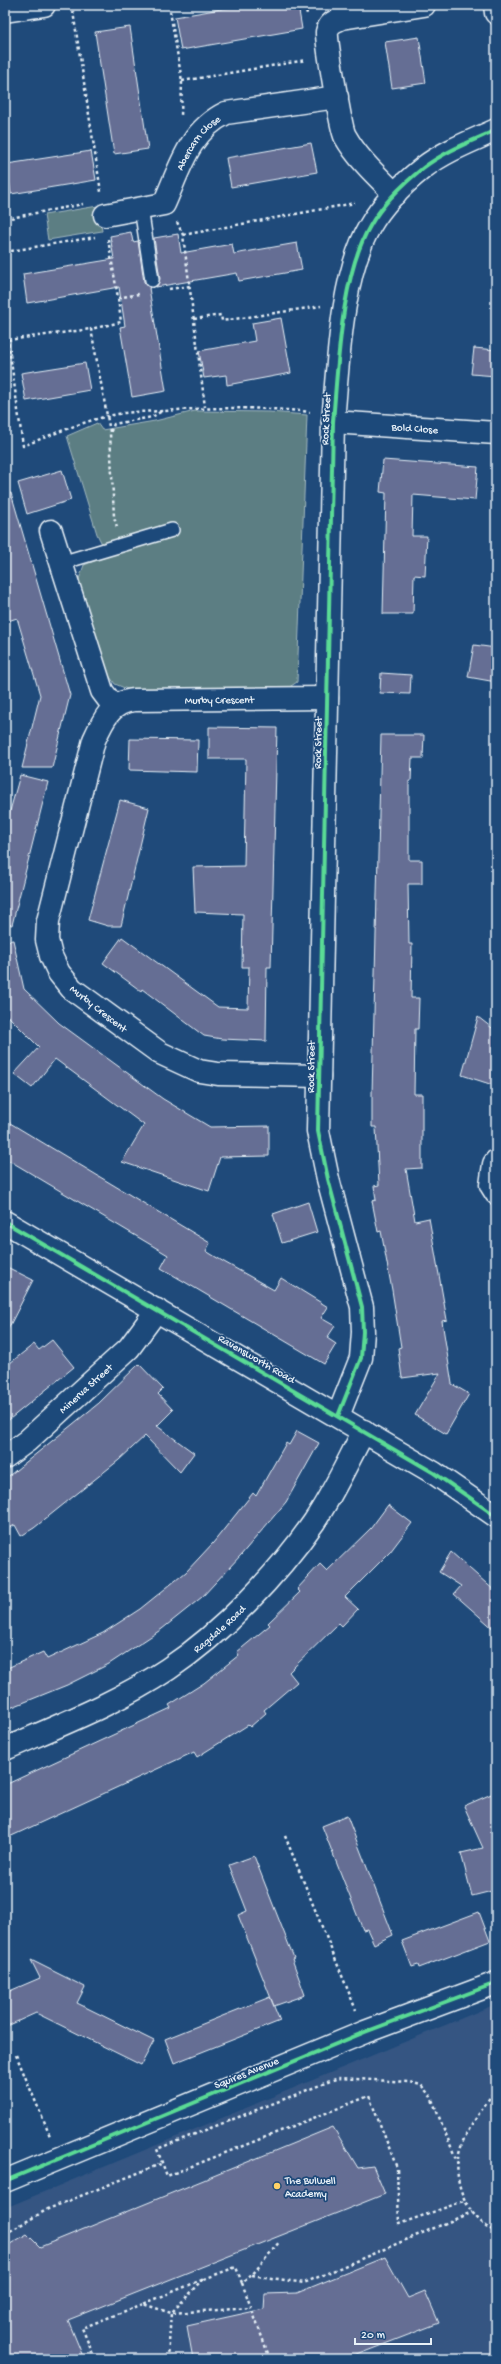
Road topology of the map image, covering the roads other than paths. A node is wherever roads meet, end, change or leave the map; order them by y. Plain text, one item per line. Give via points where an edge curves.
1 (44, 5) edge
2 (424, 5) edge
3 (495, 5) edge
4 (5, 11) edge
5 (496, 13) edge
6 (337, 97) junction
7 (496, 130) edge
8 (395, 194) junction
9 (141, 208) junction
10 (105, 217) road end
11 (152, 280) dead end
12 (333, 422) junction
13 (496, 434) edge
14 (172, 530) dead end
15 (51, 531) dead end
16 (61, 563) junction
17 (327, 698) junction
18 (114, 707) junction
19 (319, 1076) junction
20 (496, 1161) edge
21 (496, 1193) edge
22 (5, 1222) edge
23 (157, 1310) junction
24 (338, 1416) junction
25 (364, 1431) junction
26 (5, 1457) edge
27 (496, 1516) edge
28 (5, 1749) edge
29 (496, 1983) edge
30 (5, 2181) edge

1 - 4 street
2 - 6 street via 342,18 331,23 327,31
3 - 5 street
6 - 8 street via 344,135 362,161
6 - 9 street, Abercarn Close via 226,113 212,120 191,143 164,204
7 - 8 street, Rock Street via 454,149 424,167
8 - 12 street, Rock Street via 369,227 356,260 340,339
9 - 10 street
9 - 11 lane
12 - 13 street, Bold Close
12 - 17 street, Rock Street
14 - 16 lane
15 - 16 street
16 - 18 street via 102,690
17 - 18 street, Murby Crescent via 134,700 123,701
17 - 19 street, Rock Street
18 - 19 street, Murby Crescent via 102,722 94,740 48,921 47,940 59,973 72,989 142,1041 178,1063 199,1071 218,1074
19 - 24 street, Rock Street via 318,1131 362,1307 364,1332 361,1358
20 - 21 street via 492,1185
22 - 23 street, Ravensworth Road
23 - 24 street, Ravensworth Road
23 - 26 street, Minerva Street via 128,1348 27,1441
24 - 25 street, Ravensworth Road
25 - 27 street, Ravensworth Road via 434,1473
25 - 28 street, Ragdale Road via 314,1521 246,1602 208,1637 168,1669 131,1691 67,1723
29 - 30 street, Squires Avenue via 365,2032

